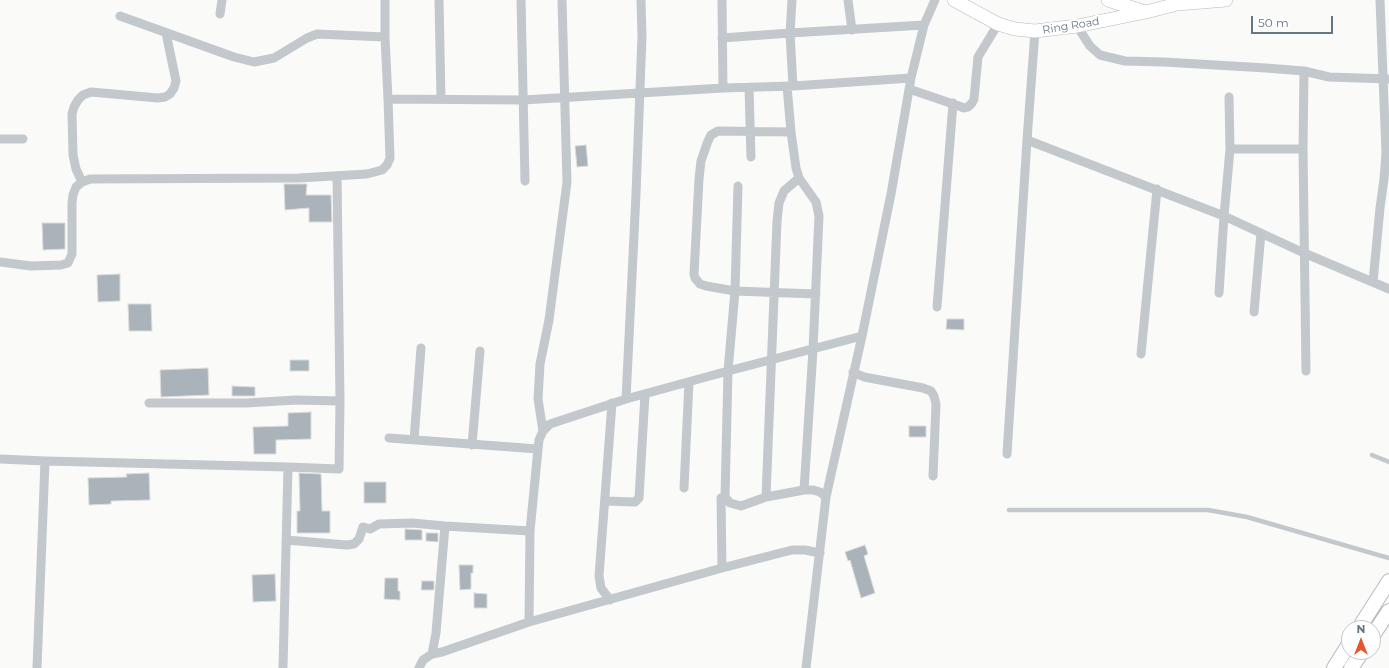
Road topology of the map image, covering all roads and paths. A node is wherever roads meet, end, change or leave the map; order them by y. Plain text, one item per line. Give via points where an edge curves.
1 (222, 0) edge
2 (385, 0) edge
3 (438, 0) edge
4 (522, 0) edge
5 (562, 0) edge
6 (641, 0) edge
7 (722, 0) edge
8 (792, 0) edge
9 (848, 0) edge
10 (935, 0) edge
11 (954, 0) edge
12 (1108, 0) edge
13 (1226, 0) edge
14 (1380, 0) edge
15 (1195, 1) edge
16 (1146, 12) junction
17 (220, 14) dead end
18 (120, 16) dead end
19 (998, 24) junction
20 (924, 25) junction
21 (1076, 26) junction
22 (852, 30) junction
23 (1035, 31) junction
24 (166, 32) junction
25 (790, 33) junction
26 (385, 37) junction
27 (722, 38) junction
28 (1304, 71) junction
29 (911, 78) junction
30 (1386, 79) edge
31 (790, 86) junction
32 (748, 87) junction
33 (723, 88) junction
34 (909, 89) junction
35 (640, 92) junction
36 (1229, 97) dead end
37 (566, 98) junction
38 (388, 99) junction
39 (441, 99) junction
40 (523, 100) junction
41 (953, 104) junction
42 (749, 132) junction
43 (791, 132) junction
44 (0, 139) edge
45 (23, 139) dead end
46 (1027, 140) junction
47 (1230, 149) junction
48 (1303, 149) junction
49 (751, 157) dead end
50 (337, 176) junction
51 (799, 178) junction
52 (525, 181) dead end
53 (82, 182) junction
54 (738, 186) dead end
55 (1157, 190) junction
56 (1224, 216) junction
57 (1261, 233) junction
58 (1304, 253) junction
59 (0, 262) edge
60 (1373, 282) junction
61 (1389, 289) edge
62 (735, 291) junction
63 (773, 292) junction
64 (1219, 293) dead end
65 (816, 294) junction
66 (937, 307) dead end
67 (1254, 312) dead end
68 (862, 336) junction
69 (421, 348) dead end
70 (813, 350) junction
71 (480, 352) dead end
72 (1141, 354) dead end
73 (771, 360) junction
74 (728, 371) junction
75 (1306, 371) dead end
76 (853, 372) junction
77 (689, 382) junction
78 (645, 394) junction
79 (626, 399) junction
80 (340, 401) junction
81 (149, 403) dead end
82 (612, 403) junction
83 (543, 431) junction
84 (389, 438) dead end
85 (414, 440) junction
86 (472, 445) junction
87 (538, 449) junction
88 (1007, 454) dead end
89 (1372, 455) dead end
90 (0, 459) edge
91 (45, 462) junction
92 (1389, 462) edge
93 (288, 467) junction
94 (933, 476) dead end
95 (684, 488) dead end
96 (804, 490) junction
97 (766, 497) junction
98 (826, 497) junction
99 (721, 498) dead end
100 (605, 501) junction
101 (1009, 510) dead end
102 (445, 526) junction
103 (530, 531) junction
104 (286, 540) junction
105 (820, 553) junction
106 (1389, 558) edge
107 (722, 568) junction
108 (1389, 581) edge
109 (610, 600) junction
110 (1389, 610) edge
111 (1364, 620) edge
112 (529, 622) junction
113 (1381, 622) edge
114 (432, 654) junction
115 (1341, 657) edge
116 (38, 668) edge
117 (283, 668) edge
118 (419, 668) edge
119 (806, 668) edge
120 (1334, 668) edge

1 - 17 street
2 - 26 street
3 - 39 street
4 - 40 street
5 - 37 street
6 - 35 street
7 - 27 street
8 - 25 street
9 - 22 street
10 - 20 street
11 - 19 main road, Ring Road
12 - 16 main road
13 - 15 main road, Ring Road
14 - 30 street
15 - 16 main road, Ring Road
16 - 21 main road, Ring Road
18 - 24 street
19 - 23 main road, Ring Road
19 - 41 street via 978,57 972,104 964,108
20 - 22 street
20 - 29 street
21 - 23 main road, Ring Road
21 - 28 street via 1100,55 1125,61
22 - 25 street
23 - 46 street
24 - 26 street via 254,62 274,58 317,34
24 - 53 street via 176,81 170,94 158,98 92,92 83,95 76,103 72,114 72,155
25 - 27 street
25 - 31 street
26 - 38 street
27 - 33 street
28 - 30 street via 1329,77
28 - 48 street
29 - 31 street
29 - 34 street
30 - 60 street via 1385,160
31 - 32 street
31 - 43 street
32 - 33 street
32 - 42 street
33 - 35 street
34 - 41 street
34 - 68 street
35 - 37 street
35 - 79 street
36 - 47 street
37 - 40 street
37 - 83 street via 567,182 549,320 540,364 538,399
38 - 39 street
38 - 50 street via 390,158 387,165 382,170 367,174
39 - 40 street
40 - 52 street
41 - 66 street
42 - 43 street
42 - 49 street
42 - 62 street via 718,131 711,135 704,148 699,179 693,268 695,278 706,286
43 - 51 street
44 - 45 street
46 - 55 street
46 - 88 street
47 - 48 street
47 - 56 street
48 - 58 street
50 - 53 street via 100,178
50 - 80 street
51 - 63 street via 784,191 779,203
51 - 65 street via 813,197 818,209
53 - 59 street via 76,187 73,195 72,254 68,263 60,266 31,266
54 - 62 street
55 - 56 street
55 - 72 street
56 - 57 street
56 - 64 street
57 - 58 street
57 - 67 street
58 - 60 street
58 - 75 street
60 - 61 street
62 - 63 street
62 - 74 street
63 - 65 street
63 - 73 street
65 - 70 street
68 - 70 street
68 - 76 street
69 - 85 street
70 - 73 street
70 - 96 street
71 - 86 street
73 - 74 street
73 - 97 street
74 - 77 street
74 - 97 street via 725,497 730,503 741,506
76 - 94 street via 864,378 931,391 936,404
76 - 98 street
77 - 78 street
77 - 95 street
78 - 79 street
78 - 100 street via 639,498 635,502
79 - 82 street
80 - 81 street
80 - 93 street via 339,469
82 - 83 street via 550,424
82 - 100 street
83 - 87 street
84 - 85 street
85 - 86 street
86 - 87 street
87 - 103 street
89 - 92 lane
90 - 91 street
91 - 93 street
91 - 116 street
93 - 104 street
96 - 97 street
96 - 98 street via 814,490
98 - 105 street
99 - 107 street
100 - 109 street via 599,576 601,588
101 - 106 lane via 1208,510 1247,517
102 - 103 street
102 - 104 street via 412,523 379,524 370,529 363,527 359,540 346,545
102 - 114 street via 437,625
103 - 112 street
104 - 117 street
105 - 107 street via 792,550
105 - 119 street
107 - 109 street
108 - 111 main road
109 - 112 street
110 - 113 main road
112 - 114 street
114 - 118 street via 423,660
115 - 120 main road

